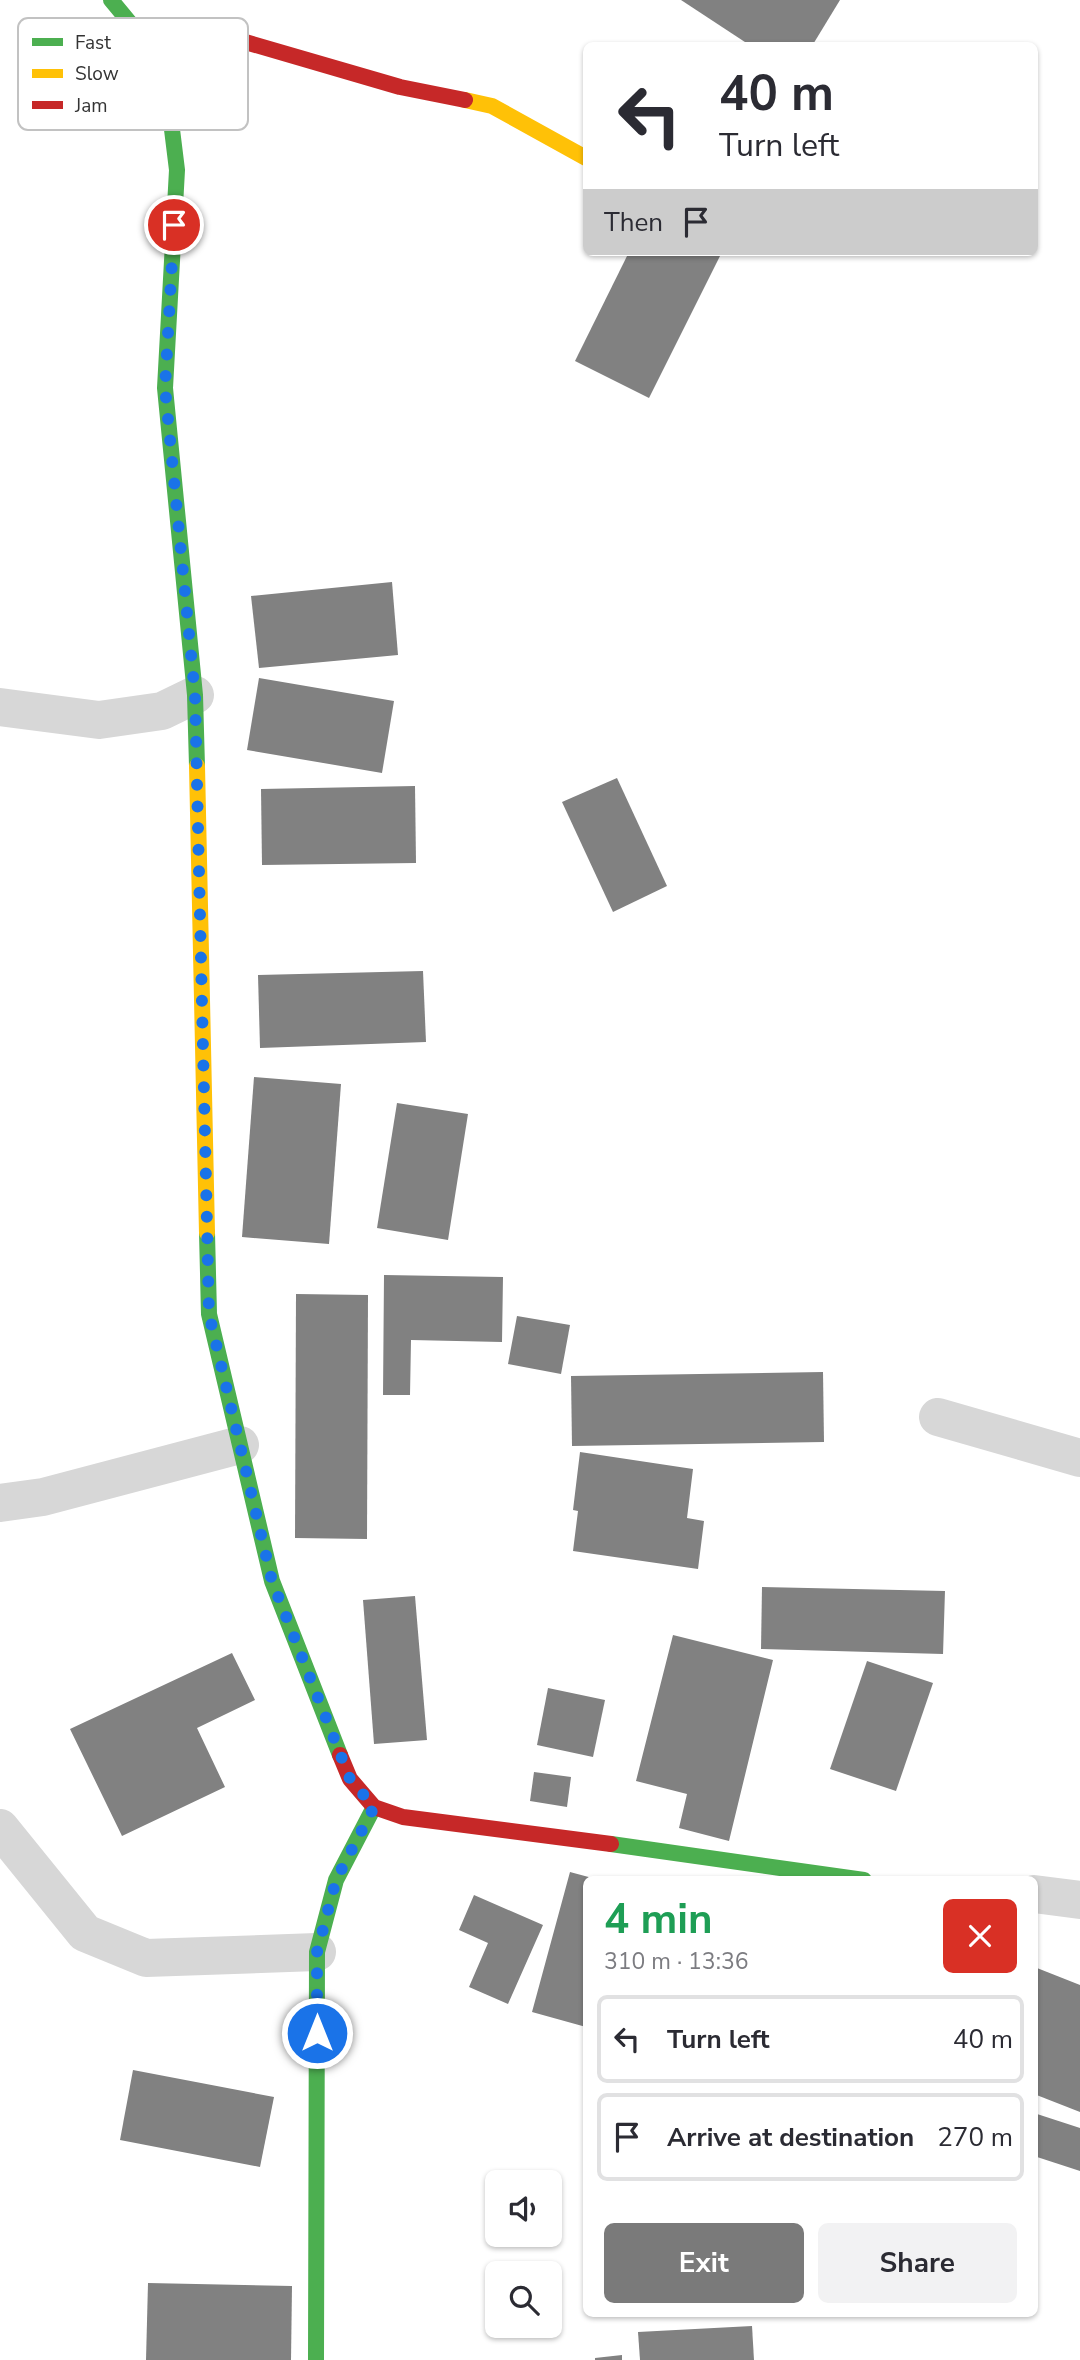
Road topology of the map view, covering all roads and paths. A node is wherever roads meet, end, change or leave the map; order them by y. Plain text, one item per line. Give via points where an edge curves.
1 (111, 0) edge
2 (126, 18) edge
3 (248, 43) edge
4 (172, 130) edge
5 (583, 156) edge
6 (195, 695) junction
7 (0, 707) edge
8 (938, 1417) dead end
9 (240, 1445) junction
10 (1080, 1458) edge
11 (0, 1503) edge
12 (374, 1807) junction
13 (0, 1828) edge
14 (836, 1876) edge
15 (1038, 1895) edge
16 (1080, 1900) edge
17 (317, 1952) junction
18 (316, 2360) edge

1 - 2 street
3 - 5 street via 400,86 492,106
4 - 6 street via 177,170 165,388
6 - 7 street via 162,711 99,720
6 - 9 street via 209,1314
8 - 10 street
9 - 11 street via 43,1497
9 - 12 street via 272,1581 350,1779
12 - 14 street via 403,1817
12 - 17 street via 336,1880
13 - 17 street via 85,1933 146,1958
15 - 16 street
17 - 18 street

